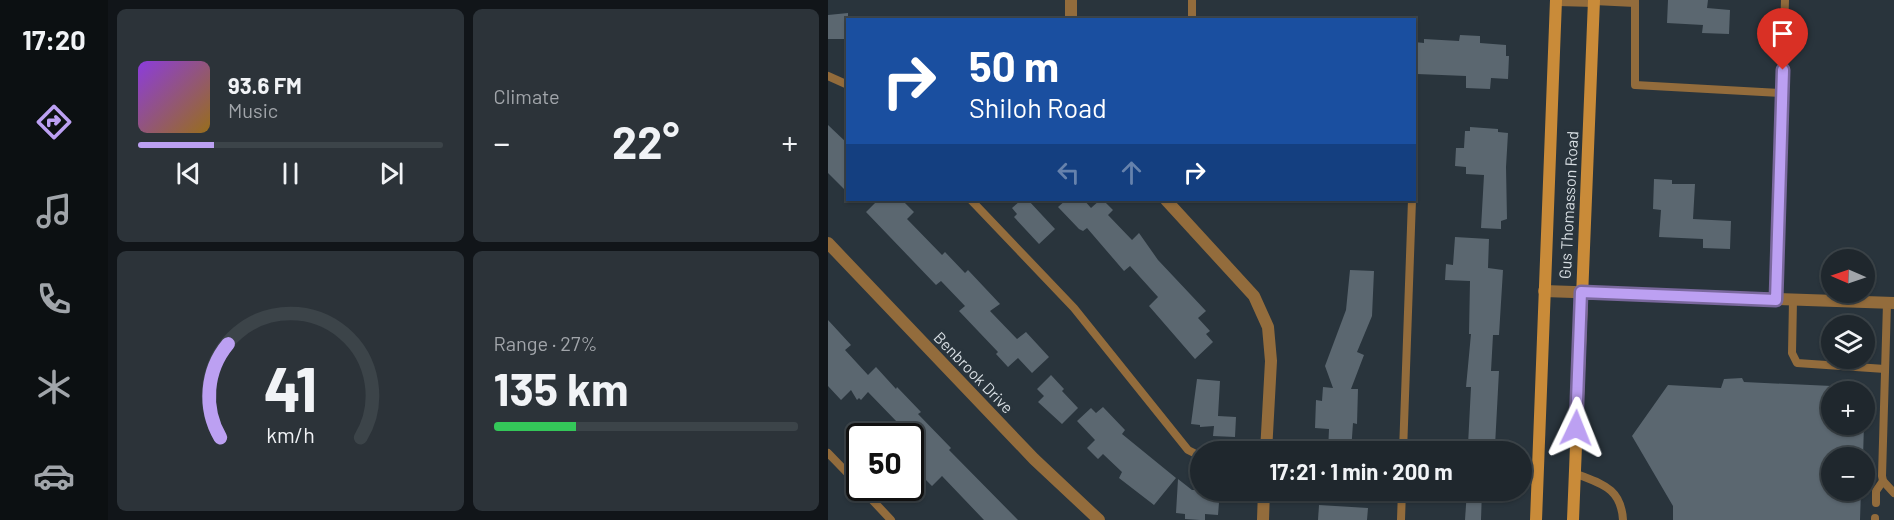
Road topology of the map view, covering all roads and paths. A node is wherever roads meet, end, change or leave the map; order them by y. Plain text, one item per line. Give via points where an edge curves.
1 (1071, 0) edge
2 (1192, 0) edge
3 (1557, 0) edge
4 (1785, 0) edge
5 (1594, 1) edge
6 (1635, 2) edge
7 (1071, 18) edge
8 (1192, 18) edge
9 (828, 76) edge
10 (846, 84) edge
11 (1782, 93) junction
12 (972, 201) edge
13 (1167, 201) edge
14 (1412, 201) edge
15 (828, 243) edge
16 (1544, 291) junction
17 (1581, 292) junction
18 (1776, 300) junction
19 (1793, 300) junction
20 (1891, 303) edge
21 (1890, 338) edge
22 (1885, 369) junction
23 (1267, 441) edge
24 (1403, 441) edge
25 (1190, 451) edge
26 (828, 453) edge
27 (846, 472) edge
28 (1574, 473) junction
29 (1883, 481) junction
30 (1894, 493) edge
31 (873, 501) edge
32 (1264, 501) edge
33 (1402, 501) edge
34 (1875, 503) dead end
35 (891, 520) edge
36 (1099, 520) edge
37 (1263, 520) edge
38 (1401, 520) edge
39 (1536, 520) edge
40 (1573, 520) edge
41 (1623, 520) edge

1 - 7 street
2 - 8 lane
3 - 5 street
3 - 16 main road, Gus Thomasson Road
4 - 11 lane
5 - 6 lane
5 - 17 main road, Gus Thomasson Road
6 - 11 lane via 1635,85
9 - 10 lane
11 - 18 lane
12 - 25 lane via 1074,308
13 - 23 street via 1254,296 1268,327 1271,361
14 - 24 lane
15 - 36 street, Benbrook Drive via 1034,459
16 - 17 street
16 - 39 main road, Gus Thomasson Road
17 - 18 street
17 - 28 main road, Gus Thomasson Road
18 - 19 street
19 - 20 street
19 - 22 lane via 1792,353 1797,363
20 - 21 lane
21 - 22 lane
22 - 29 lane
26 - 27 lane
28 - 40 main road, Gus Thomasson Road
28 - 41 lane via 1608,487 1622,504
29 - 30 lane
29 - 34 lane via 1876,491
31 - 35 lane
32 - 37 street
33 - 38 lane

